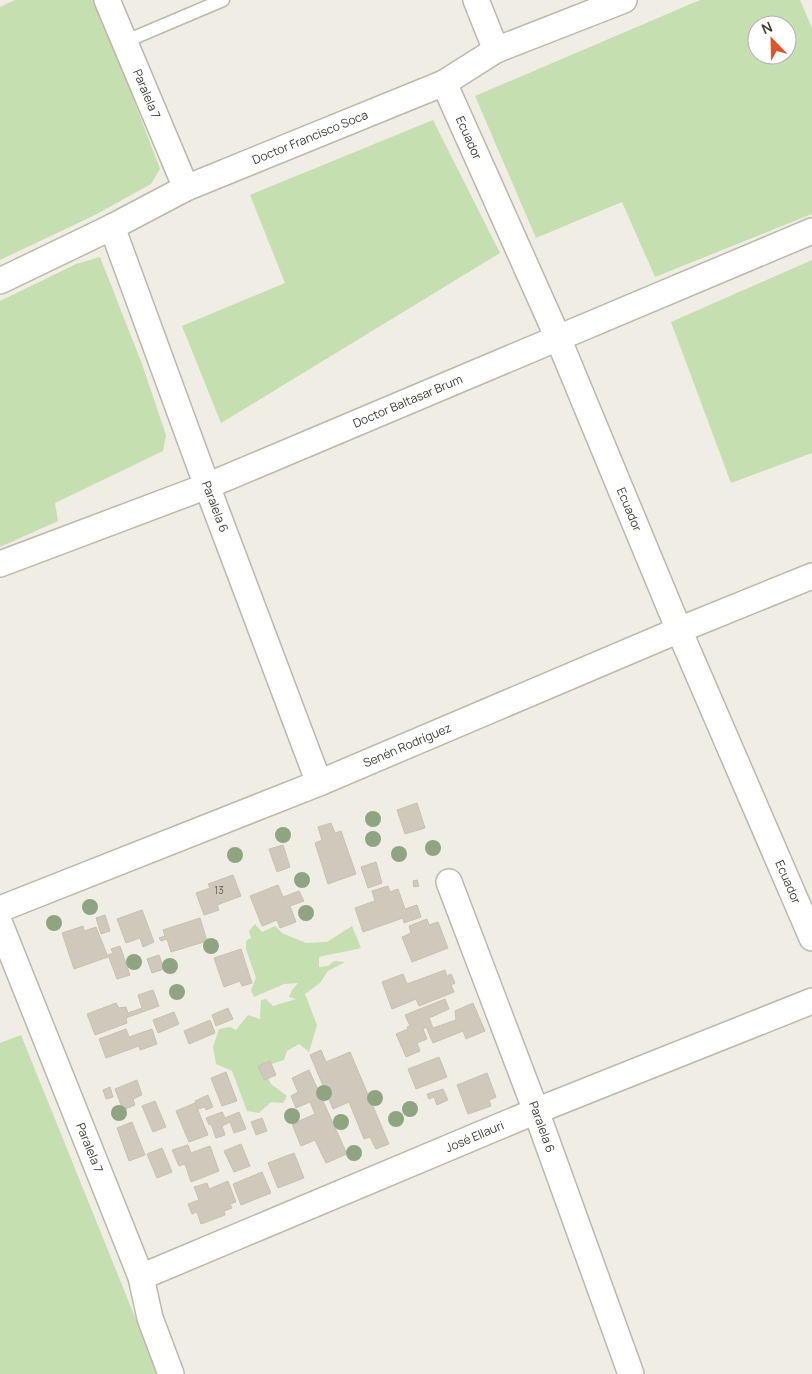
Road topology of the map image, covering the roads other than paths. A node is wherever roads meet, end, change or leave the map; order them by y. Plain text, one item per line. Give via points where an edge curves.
1 (107, 0) edge
2 (223, 0) edge
3 (476, 0) edge
4 (624, 0) edge
5 (124, 42) junction
6 (496, 50) junction
7 (444, 83) junction
8 (186, 188) junction
9 (112, 227) junction
10 (812, 231) edge
11 (0, 281) edge
12 (558, 338) junction
13 (207, 486) junction
14 (0, 564) edge
15 (812, 576) edge
16 (679, 630) junction
17 (319, 783) junction
18 (449, 882) dead end
19 (0, 909) edge
20 (0, 924) edge
21 (812, 938) edge
22 (812, 1001) edge
23 (536, 1111) junction
24 (141, 1277) junction
25 (171, 1374) edge
26 (631, 1374) edge

1 - 5 street, Paralela 7
2 - 5 lane
3 - 6 street
4 - 6 street, Doctor Francisco Soca
5 - 8 street, Paralela 7
6 - 7 street, Doctor Francisco Soca
7 - 8 street, Doctor Francisco Soca
7 - 12 street, Ecuador
8 - 9 street, Doctor Francisco Soca
9 - 11 street, Doctor Francisco Soca
9 - 13 street, Paralela 6
10 - 12 street, Doctor Baltasar Brum
12 - 13 street, Doctor Baltasar Brum
12 - 16 street, Ecuador
13 - 14 street, Doctor Baltasar Brum
13 - 17 street, Paralela 6
15 - 16 street, Senén Rodríguez
16 - 17 street, Senén Rodríguez
16 - 21 street, Ecuador
17 - 19 street, Senén Rodríguez
18 - 23 street, Paralela 6
20 - 24 street, Paralela 7
22 - 23 street, José Ellauri
23 - 24 street, José Ellauri
23 - 26 street, Paralela 6
24 - 25 street, Paralela 7 via 150,1318

